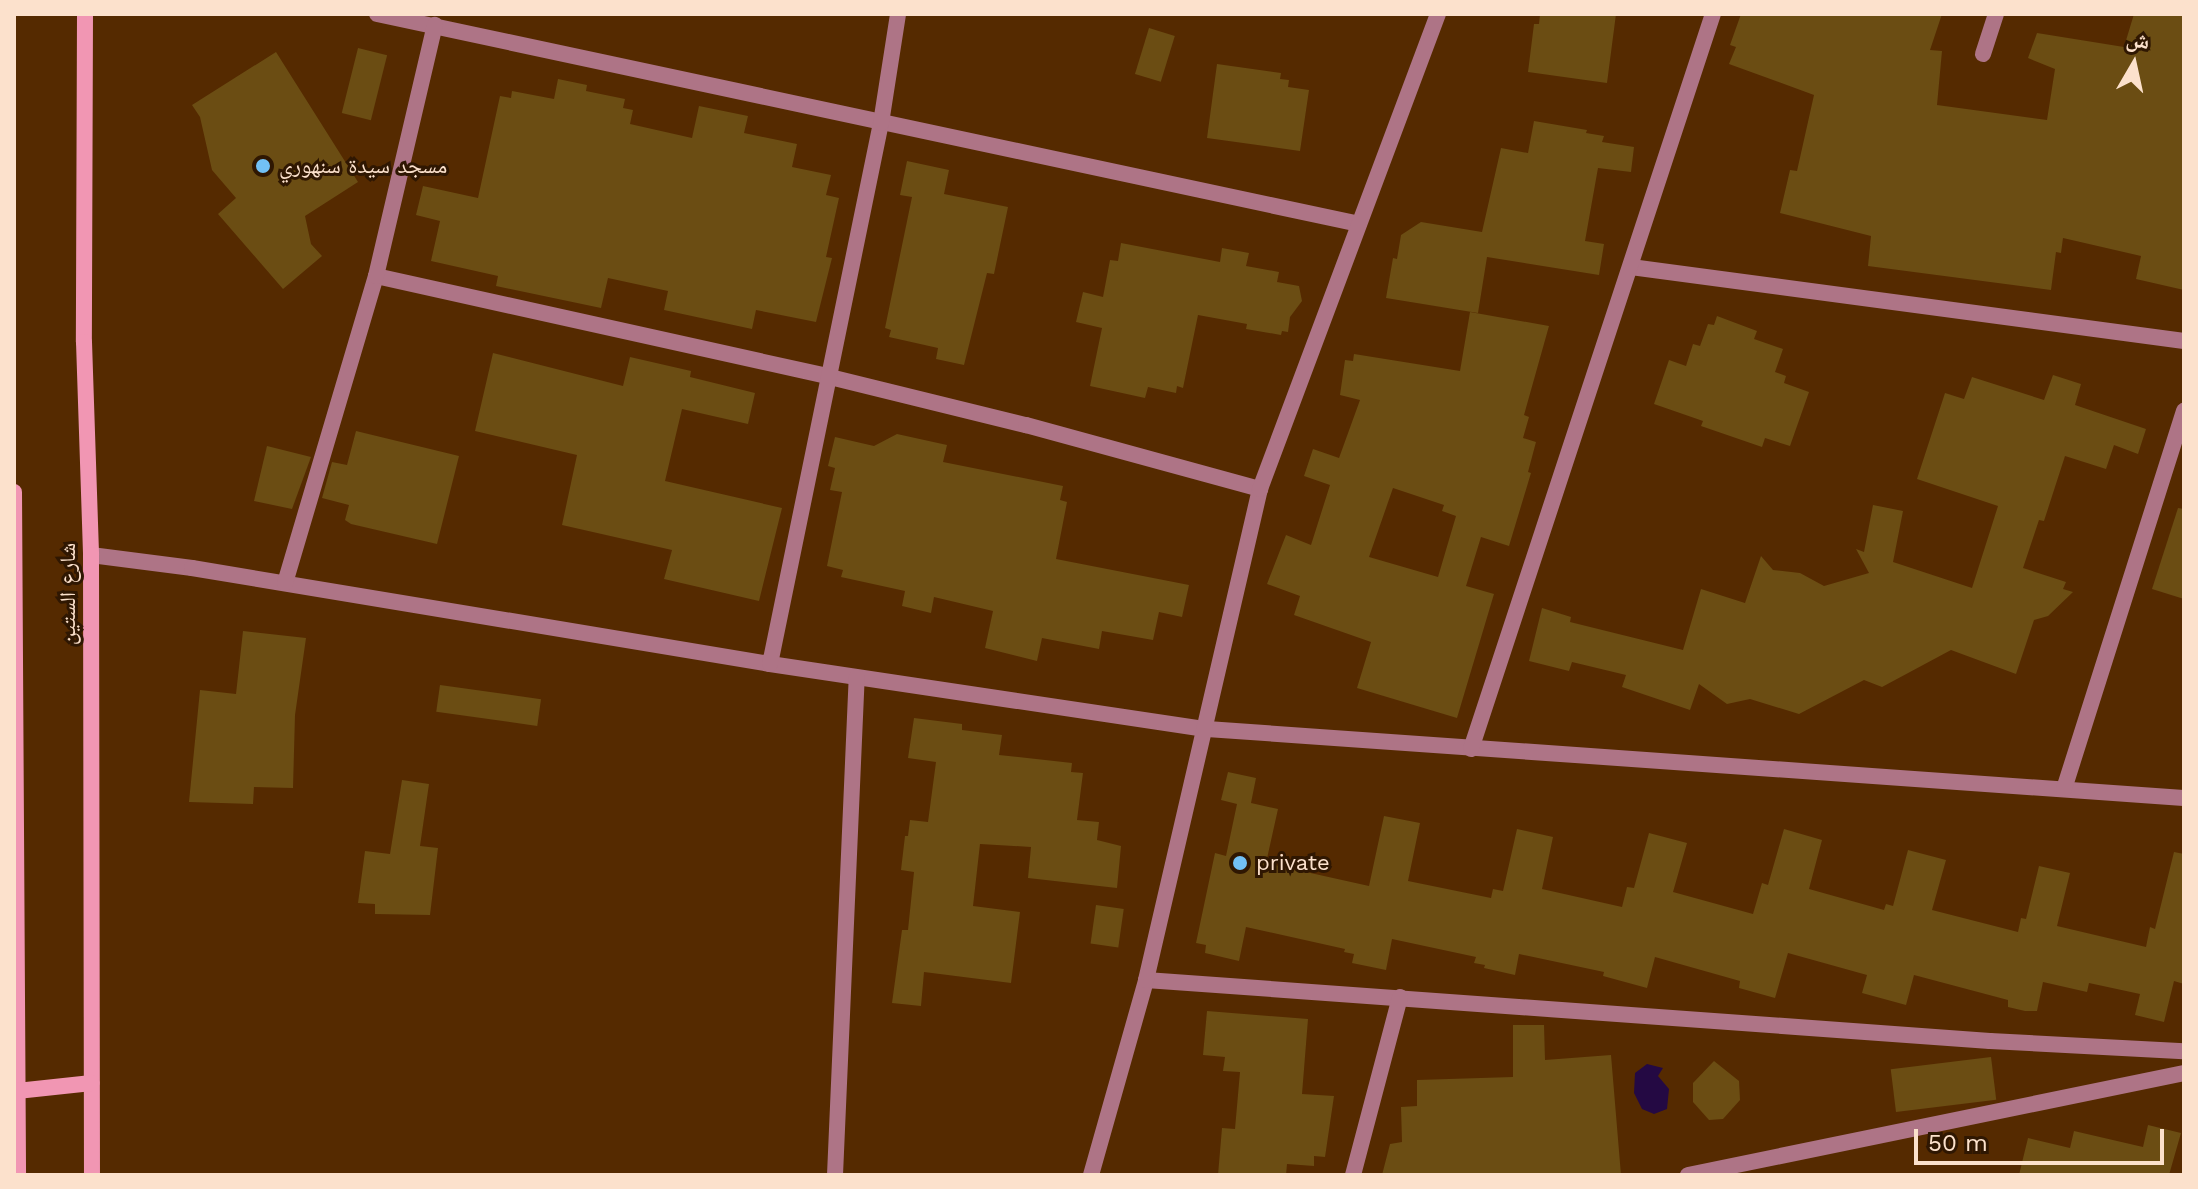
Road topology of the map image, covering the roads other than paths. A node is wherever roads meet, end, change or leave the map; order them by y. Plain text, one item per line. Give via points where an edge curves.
1 (85, 14) edge
2 (377, 14) edge
3 (898, 14) edge
4 (1438, 14) edge
5 (1713, 14) edge
6 (1996, 14) edge
7 (435, 25) junction
8 (1983, 54) dead end
9 (881, 123) junction
10 (1359, 224) junction
11 (1631, 267) junction
12 (376, 276) junction
13 (2184, 341) edge
14 (830, 377) junction
15 (2184, 411) edge
16 (1260, 489) junction
17 (14, 492) edge
18 (91, 555) junction
19 (285, 583) junction
20 (770, 664) junction
21 (857, 677) junction
22 (1207, 729) junction
23 (1471, 749) junction
24 (2064, 789) junction
25 (2184, 798) edge
26 (1146, 980) junction
27 (1400, 997) junction
28 (2184, 1051) edge
29 (2184, 1073) edge
30 (92, 1083) junction
31 (17, 1091) junction
32 (18, 1175) edge
33 (92, 1175) edge
34 (835, 1175) edge
35 (1091, 1175) edge
36 (1353, 1175) edge
37 (1688, 1175) edge

1 - 18 main road, شارع الستين via 84,342
2 - 7 street
3 - 9 street
4 - 10 street
5 - 11 street
6 - 8 street
7 - 9 street
7 - 12 street
9 - 10 street
9 - 14 street
10 - 16 street
11 - 13 street
11 - 23 street
12 - 14 street
12 - 19 street
14 - 16 street
14 - 20 street
15 - 24 street
16 - 22 street
17 - 31 main road
18 - 19 street
18 - 30 main road, شارع الستين
19 - 20 street
20 - 21 street
21 - 22 street
21 - 34 street
22 - 23 street
22 - 26 street
23 - 24 street
24 - 25 street
26 - 27 street
26 - 35 street
27 - 28 street
27 - 36 street
29 - 37 street
30 - 31 main road
30 - 33 main road, شارع الستين
31 - 32 main road

